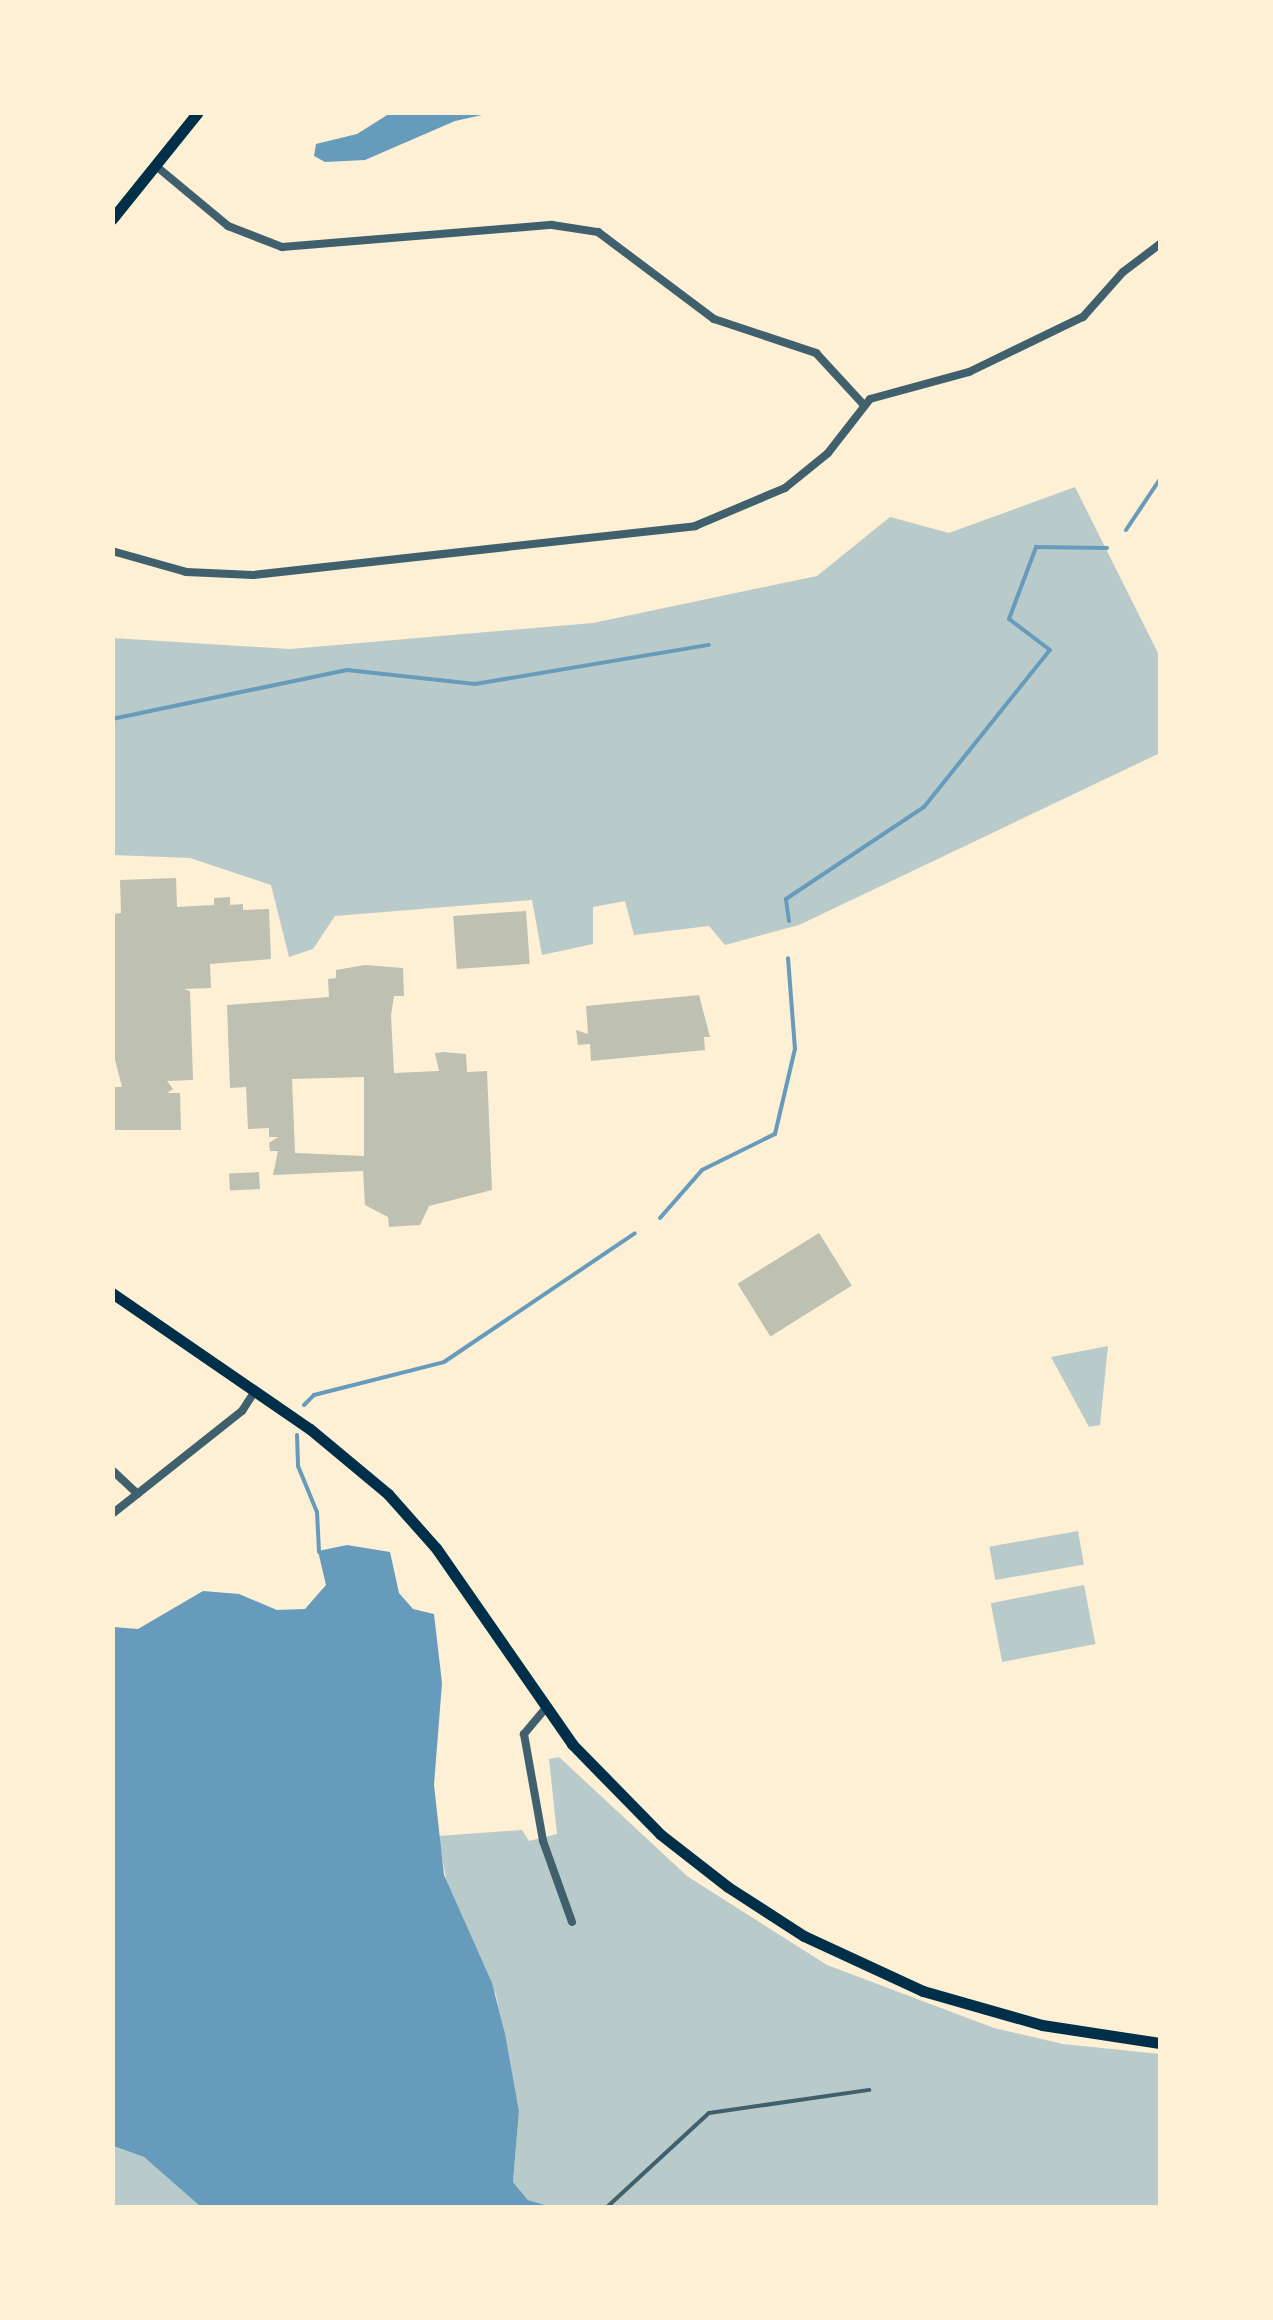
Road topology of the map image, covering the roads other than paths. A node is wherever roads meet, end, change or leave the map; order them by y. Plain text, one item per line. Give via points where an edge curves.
1 (198, 112) edge
2 (156, 166) junction
3 (112, 219) edge
4 (1160, 244) edge
5 (863, 404) junction
6 (112, 550) edge
7 (112, 1293) edge
8 (255, 1391) junction
9 (112, 1470) edge
10 (138, 1494) junction
11 (112, 1514) edge
12 (545, 1709) junction
13 (572, 1922) dead end
14 (1160, 2043) edge
15 (869, 2090) dead end
16 (606, 2208) edge

1 - 2 main road
2 - 3 main road
2 - 5 street via 228,226 282,247 552,226 598,232 714,320 816,353
4 - 5 street via 1083,316 969,372
5 - 6 street via 828,453 785,488 695,526 253,575 176,570
7 - 8 main road
8 - 10 street via 242,1411
8 - 12 main road via 349,1458 420,1528
9 - 10 street
10 - 11 street
12 - 13 street via 524,1734 542,1841
12 - 14 main road via 660,1834 804,1936 886,1976 975,2008
15 - 16 lane via 709,2113

